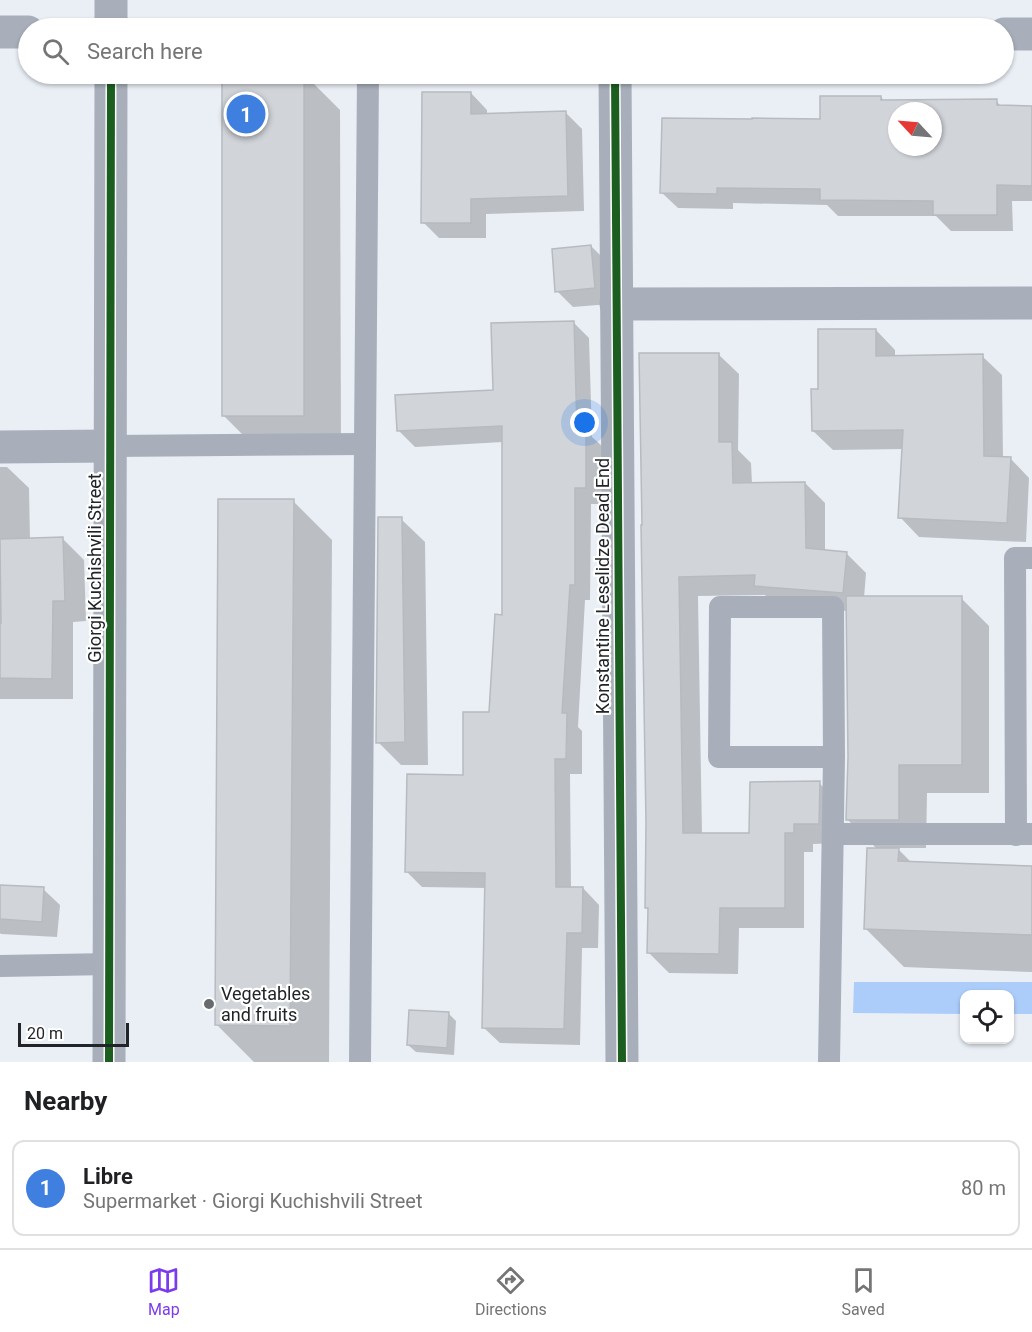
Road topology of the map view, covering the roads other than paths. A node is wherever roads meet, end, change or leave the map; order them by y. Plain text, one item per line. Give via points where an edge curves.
1 (111, 0) edge
2 (111, 18) edge
3 (0, 32) edge
4 (18, 32) edge
5 (1014, 34) edge
6 (1032, 34) edge
7 (111, 84) edge
8 (368, 84) edge
9 (615, 84) edge
10 (1032, 303) edge
11 (616, 304) junction
12 (365, 444) junction
13 (110, 446) junction
14 (0, 447) edge
15 (1032, 558) edge
16 (834, 758) junction
17 (832, 834) junction
18 (1024, 834) edge
19 (110, 964) junction
20 (0, 966) edge
21 (109, 1062) edge
22 (360, 1062) edge
23 (622, 1062) edge
24 (829, 1062) edge

1 - 2 street
3 - 4 street
5 - 6 street
7 - 13 street, Giorgi Kuchishvili Street
8 - 12 lane
9 - 11 street, Konstantine Leselidze Dead End
10 - 11 street
11 - 23 street, Konstantine Leselidze Dead End
12 - 13 lane
12 - 22 lane
13 - 14 street
13 - 19 street, Giorgi Kuchishvili Street
15 - 18 lane via 1015,558
16 - 16 lane via 833,607 720,607 719,757
16 - 17 lane
17 - 18 lane
17 - 24 lane
19 - 20 lane
19 - 21 street, Giorgi Kuchishvili Street

